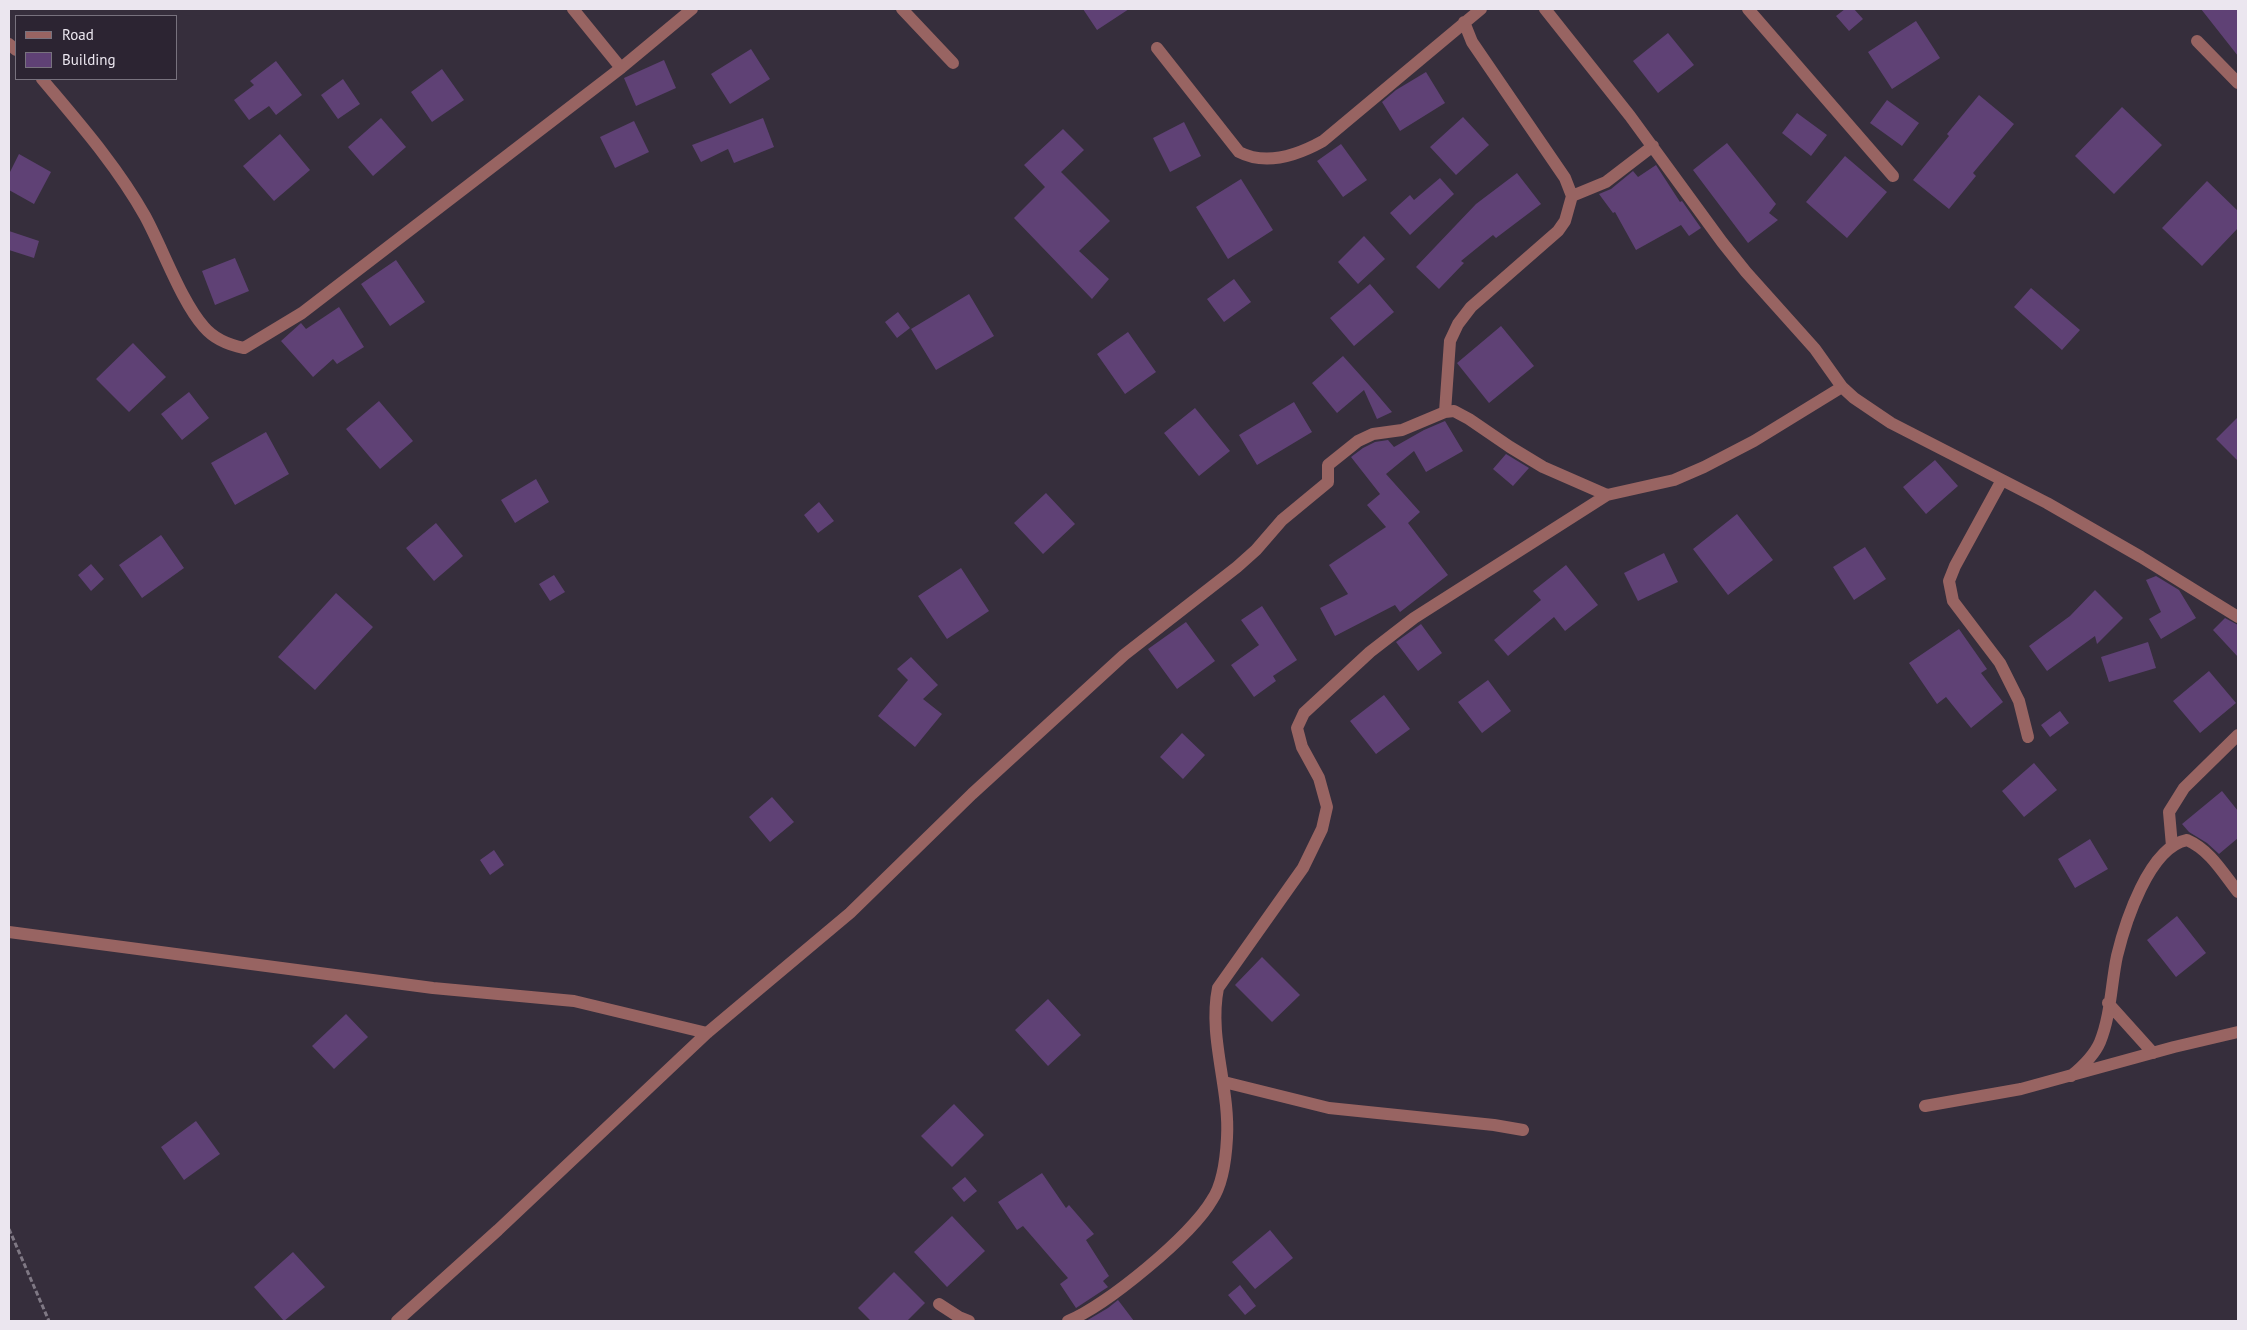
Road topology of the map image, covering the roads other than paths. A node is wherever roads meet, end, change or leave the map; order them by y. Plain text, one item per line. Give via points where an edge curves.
1 (573, 9) edge
2 (692, 9) edge
3 (902, 9) edge
4 (1481, 9) edge
5 (1545, 9) edge
6 (1748, 9) edge
7 (1464, 22) junction
8 (2197, 41) dead end
9 (1157, 48) dead end
10 (954, 63) dead end
11 (621, 68) junction
12 (43, 80) edge
13 (2238, 83) edge
14 (1653, 146) junction
15 (1892, 176) dead end
16 (1572, 196) junction
17 (1842, 387) junction
18 (1445, 412) junction
19 (2002, 480) junction
20 (1607, 495) junction
21 (2238, 618) edge
22 (2238, 735) edge
23 (2028, 736) dead end
24 (2172, 846) junction
25 (2238, 892) edge
26 (9, 932) edge
27 (2108, 1002) junction
28 (2238, 1032) edge
29 (707, 1033) junction
30 (2153, 1053) junction
31 (2071, 1076) junction
32 (1224, 1082) junction
33 (1925, 1106) dead end
34 (1523, 1130) dead end
35 (939, 1304) dead end
36 (397, 1321) edge
37 (969, 1321) edge
38 (1068, 1321) edge

1 - 11 street
2 - 11 street
3 - 10 street
4 - 7 street
5 - 14 street
6 - 15 street
7 - 9 street via 1323,141 1290,155 1265,159 1252,159 1239,152
7 - 16 street via 1472,42 1565,178
8 - 13 street
11 - 12 street via 302,313 244,348 230,346 205,328 193,312 149,223 120,174
14 - 16 street via 1606,182
14 - 17 street via 1728,250 1815,349
16 - 18 street via 1565,221 1558,231 1471,307 1458,324 1450,341
17 - 19 street via 1891,423
17 - 20 street via 1754,441 1704,467 1674,480
18 - 20 street via 1454,411 1469,418 1543,467
18 - 29 street via 1402,430 1373,434 1358,440 1328,465 1328,482 1282,520 1256,550 1124,654 972,794 850,913
19 - 21 street via 2141,556
19 - 23 street via 1954,566 1949,581 1953,601 2000,663 2018,701
20 - 32 street via 1414,618 1370,652 1304,713 1297,728 1302,747 1319,778 1327,807 1322,829 1303,868 1218,988 1214,1008
22 - 24 street via 2184,788 2169,812
24 - 25 street via 2187,840 2198,845
24 - 27 street via 2156,861 2142,885 2117,954
26 - 29 street via 433,988 574,1001
27 - 30 street
27 - 31 street via 2100,1042
28 - 30 street
29 - 36 street
30 - 31 street
31 - 33 street via 2021,1089
32 - 34 street via 1329,1108
32 - 38 street via 1227,1138 1222,1173 1213,1200 1182,1237 1118,1291
35 - 37 street

